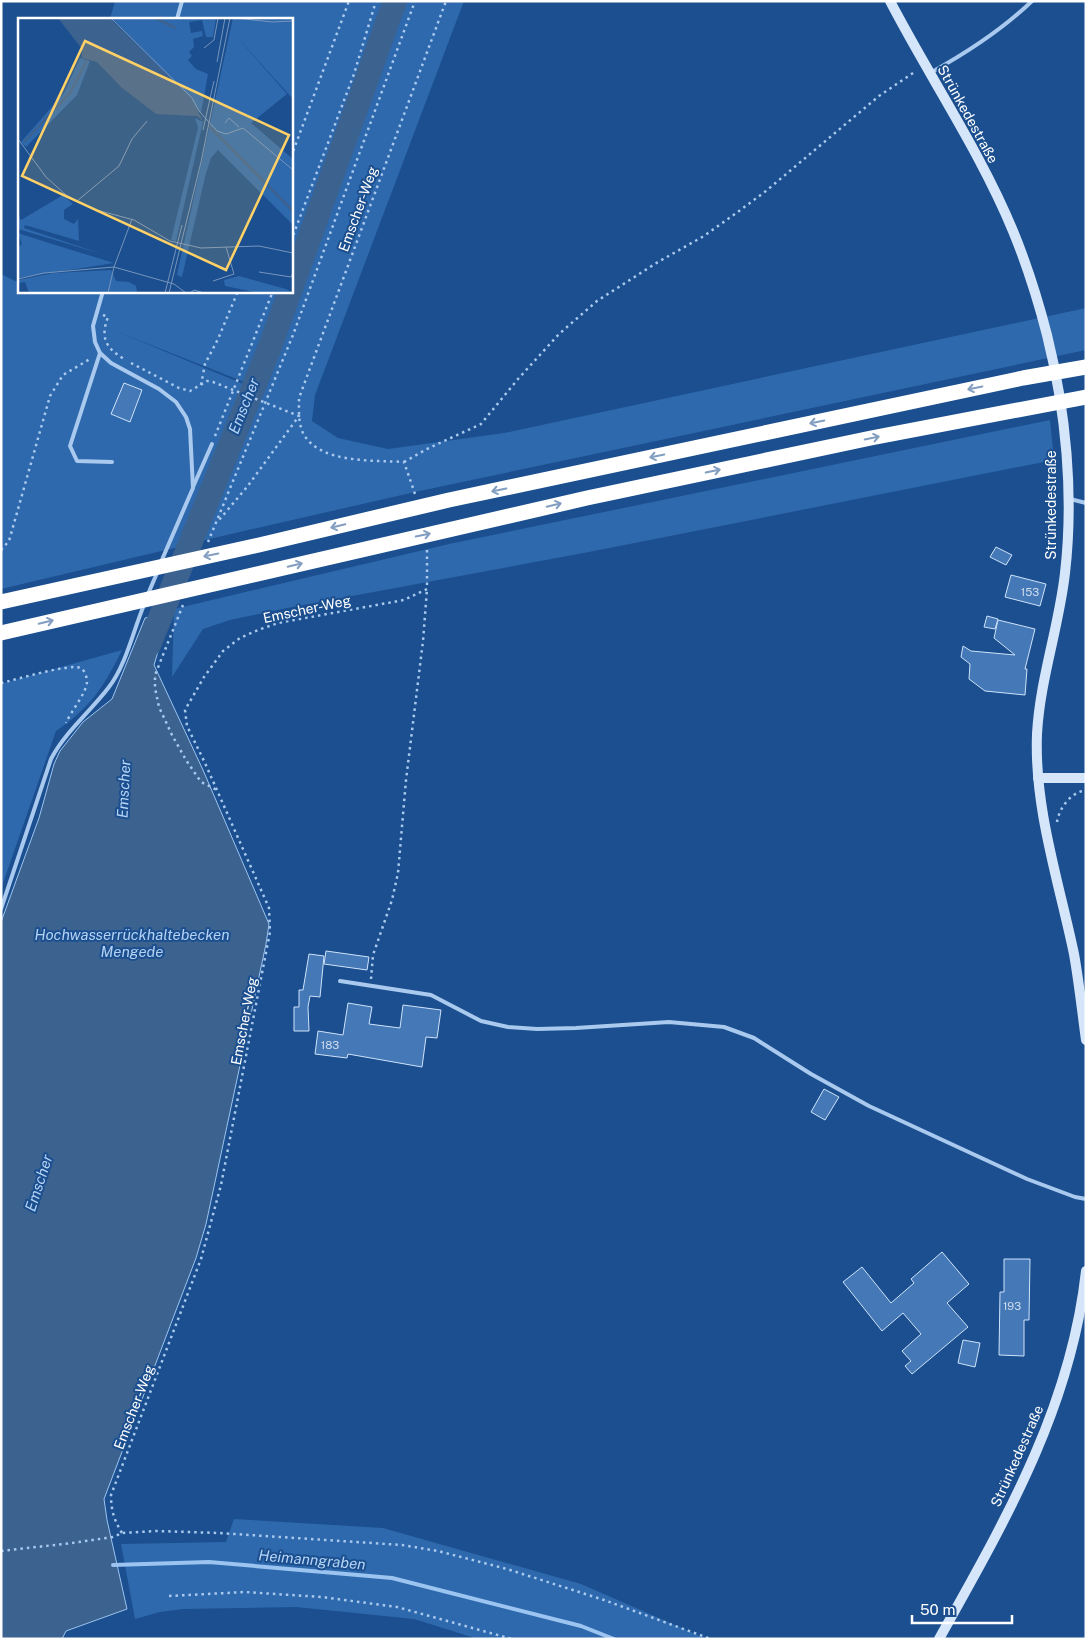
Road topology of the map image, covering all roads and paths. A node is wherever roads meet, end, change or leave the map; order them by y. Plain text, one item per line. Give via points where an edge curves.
1 (182, 1) edge
2 (349, 1) edge
3 (376, 1) edge
4 (415, 1) edge
5 (446, 1) edge
6 (890, 1) edge
7 (1032, 1) edge
8 (178, 18) edge
9 (927, 68) junction
10 (292, 154) edge
11 (292, 238) edge
12 (103, 292) edge
13 (238, 292) edge
14 (272, 292) edge
15 (97, 313) junction
16 (100, 353) junction
17 (1086, 366) edge
18 (201, 384) junction
19 (1086, 397) edge
20 (299, 416) junction
21 (212, 444) joint
22 (112, 462) dead end
23 (404, 462) junction
24 (193, 488) junction
25 (415, 492) dead end
26 (1068, 499) junction
27 (1086, 503) edge
28 (216, 523) junction
29 (205, 549) dead end
30 (427, 549) dead end
31 (1, 550) edge
32 (427, 589) junction
33 (1, 602) edge
34 (184, 603) dead end
35 (1, 633) edge
36 (1, 683) edge
37 (68, 734) junction
38 (1038, 778) junction
39 (1086, 778) edge
40 (1086, 790) edge
41 (218, 791) junction
42 (1058, 814) dead end
43 (1, 909) edge
44 (340, 981) dead end
45 (370, 985) junction
46 (1086, 1040) edge
47 (1086, 1198) edge
48 (1086, 1271) edge
49 (122, 1533) junction
50 (1, 1551) edge
51 (169, 1596) dead end
52 (512, 1639) edge
53 (711, 1639) edge
54 (939, 1639) edge

1 - 8 lane
2 - 10 path
3 - 11 path via 354,74
4 - 28 path via 293,335
5 - 20 path, Emscher-Weg via 299,398
6 - 9 main road, Strünkedestraße
7 - 9 lane via 1012,21 981,42
9 - 23 path via 879,96 766,191 704,236 597,301 559,334 481,424
9 - 26 main road, Strünkedestraße via 1014,232 1032,285 1047,337 1060,403
12 - 15 lane
13 - 18 path via 205,364
14 - 21 path
15 - 16 lane via 93,326
15 - 18 path via 108,317 104,340 113,352 179,388 190,391
16 - 22 lane via 70,446 77,461
16 - 24 lane via 111,363 159,388 176,402 190,429
16 - 31 path via 63,374 50,396 9,541
17 -> 33 highway via 449,500
18 - 20 path via 213,382
35 -> 19 highway via 728,467
20 - 23 path, Emscher-Weg via 303,432 325,452 343,458
20 - 28 path
21 - 24 lane
23 - 25 path
24 - 37 lane via 119,671
26 - 27 lane
26 - 38 main road, Strünkedestraße via 1065,573 1037,734
28 - 29 path
30 - 32 path
32 - 41 path, Emscher-Weg via 404,600 258,630 223,651 185,710 187,726
32 - 45 path via 398,873 373,955
34 - 41 path via 155,674 155,688 168,728 186,760 201,782
36 - 37 path via 67,667 83,670 87,682 66,723
37 - 43 lane via 51,760
38 - 39 main road
38 - 46 main road, Strünkedestraße via 1046,833 1074,957
40 - 42 path via 1075,794
41 - 49 path, Emscher-Weg via 269,908 270,932 221,1186 181,1314 111,1495 113,1515
44 - 45 lane
45 - 47 lane via 431,995 481,1021 508,1027 576,1028 669,1022 724,1027 754,1038 869,1106 1028,1179
48 - 54 main road, Strünkedestraße via 1077,1325 1046,1430 991,1547
49 - 50 path via 113,1537
49 - 53 path via 228,1534 402,1545 438,1551 595,1597
51 - 52 path via 246,1592 322,1597 398,1607

